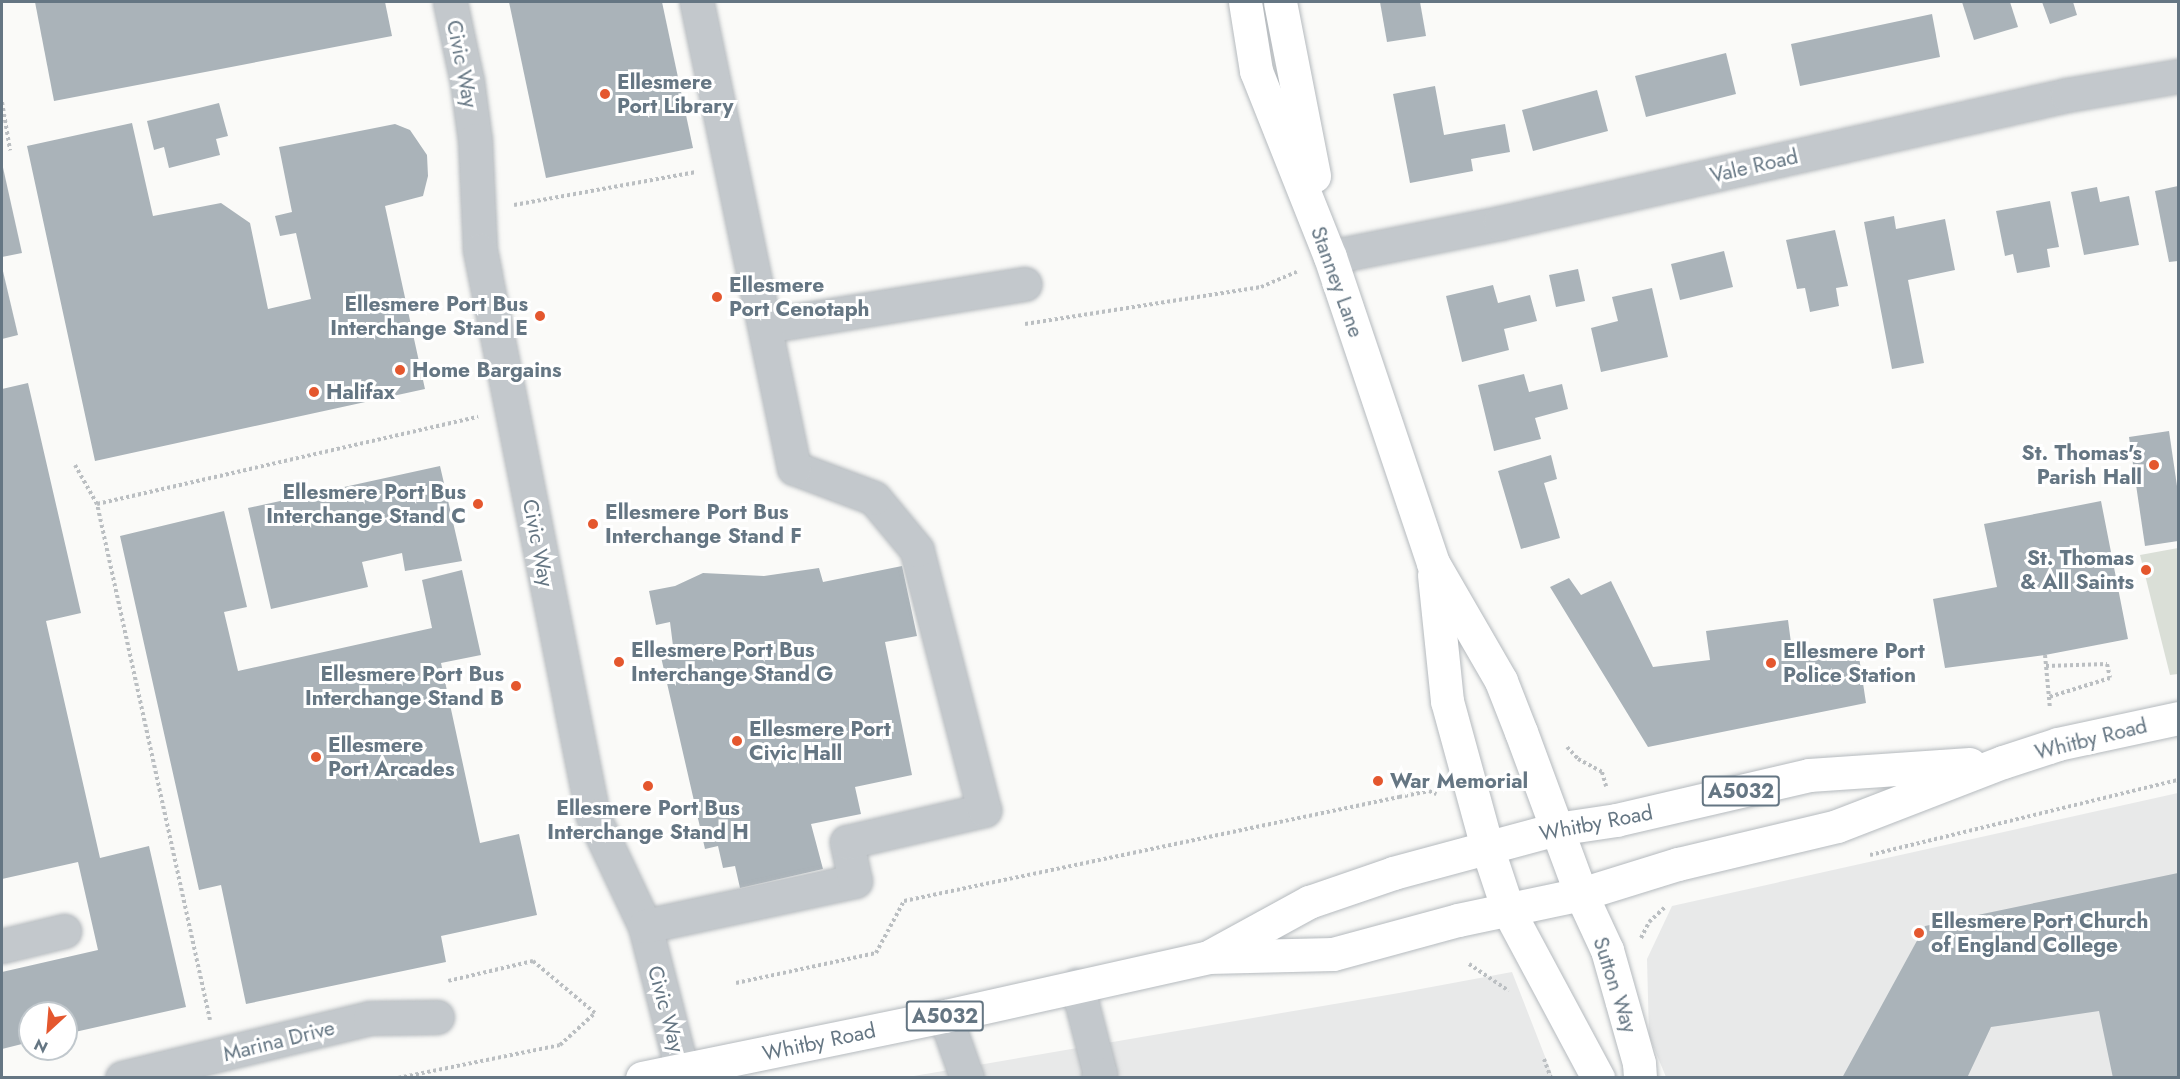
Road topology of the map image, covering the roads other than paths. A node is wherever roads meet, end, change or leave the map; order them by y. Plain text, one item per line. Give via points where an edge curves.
1 (450, 2) edge
2 (697, 2) edge
3 (1245, 2) edge
4 (1280, 2) edge
5 (2178, 76) edge
6 (1330, 257) junction
7 (1025, 284) dead end
8 (765, 326) junction
9 (1433, 563) junction
10 (2178, 718) edge
11 (2003, 762) junction
12 (1556, 829) junction
13 (1487, 847) junction
14 (1581, 894) junction
15 (1508, 910) junction
16 (645, 926) junction
17 (64, 931) dead end
18 (2, 946) edge
19 (1208, 957) junction
20 (1077, 986) junction
21 (945, 1016) junction
22 (437, 1017) dead end
23 (683, 1074) edge
24 (122, 1077) edge
25 (642, 1077) edge
26 (967, 1077) edge
27 (1098, 1077) edge
28 (1598, 1077) edge
29 (1640, 1077) edge

1 - 16 street, Civic Way via 475,140 480,250 593,816
2 - 8 street
3 - 6 main road, Stanney Lane via 1256,71
4 - 6 main road
5 - 6 street, Vale Road via 2067,94 1500,223
6 - 9 main road, Stanney Lane
7 - 8 street
8 - 16 street via 794,468 874,498 916,550 984,810 847,842 855,881
9 - 12 main road, Stanney Lane via 1501,681
9 - 13 main road, Stanney Lane via 1446,700
10 - 11 main road, Whitby Road / A5032 via 2058,744
11 - 12 main road, Whitby Road / A5032 via 1809,775 1616,820
11 - 14 main road, Whitby Road / A5032 via 1837,826 1678,864
12 - 13 main road, Whitby Road / A5032
12 - 14 main road, Stanney Lane
13 - 15 main road, Stanney Lane
13 - 19 main road, Whitby Road / A5032 via 1309,902
14 - 15 main road, Whitby Road / A5032
14 - 29 main road, Sutton Way via 1607,950
15 - 19 main road, Whitby Road / A5032 via 1334,954
15 - 28 main road
16 - 23 street, Civic Way
17 - 18 street
19 - 20 main road, Whitby Road / A5032
20 - 21 main road, Whitby Road / A5032
20 - 27 street
21 - 23 main road, Whitby Road / A5032
21 - 26 street
22 - 24 street, Marina Drive via 370,1018
23 - 25 main road, Whitby Road / A5032

